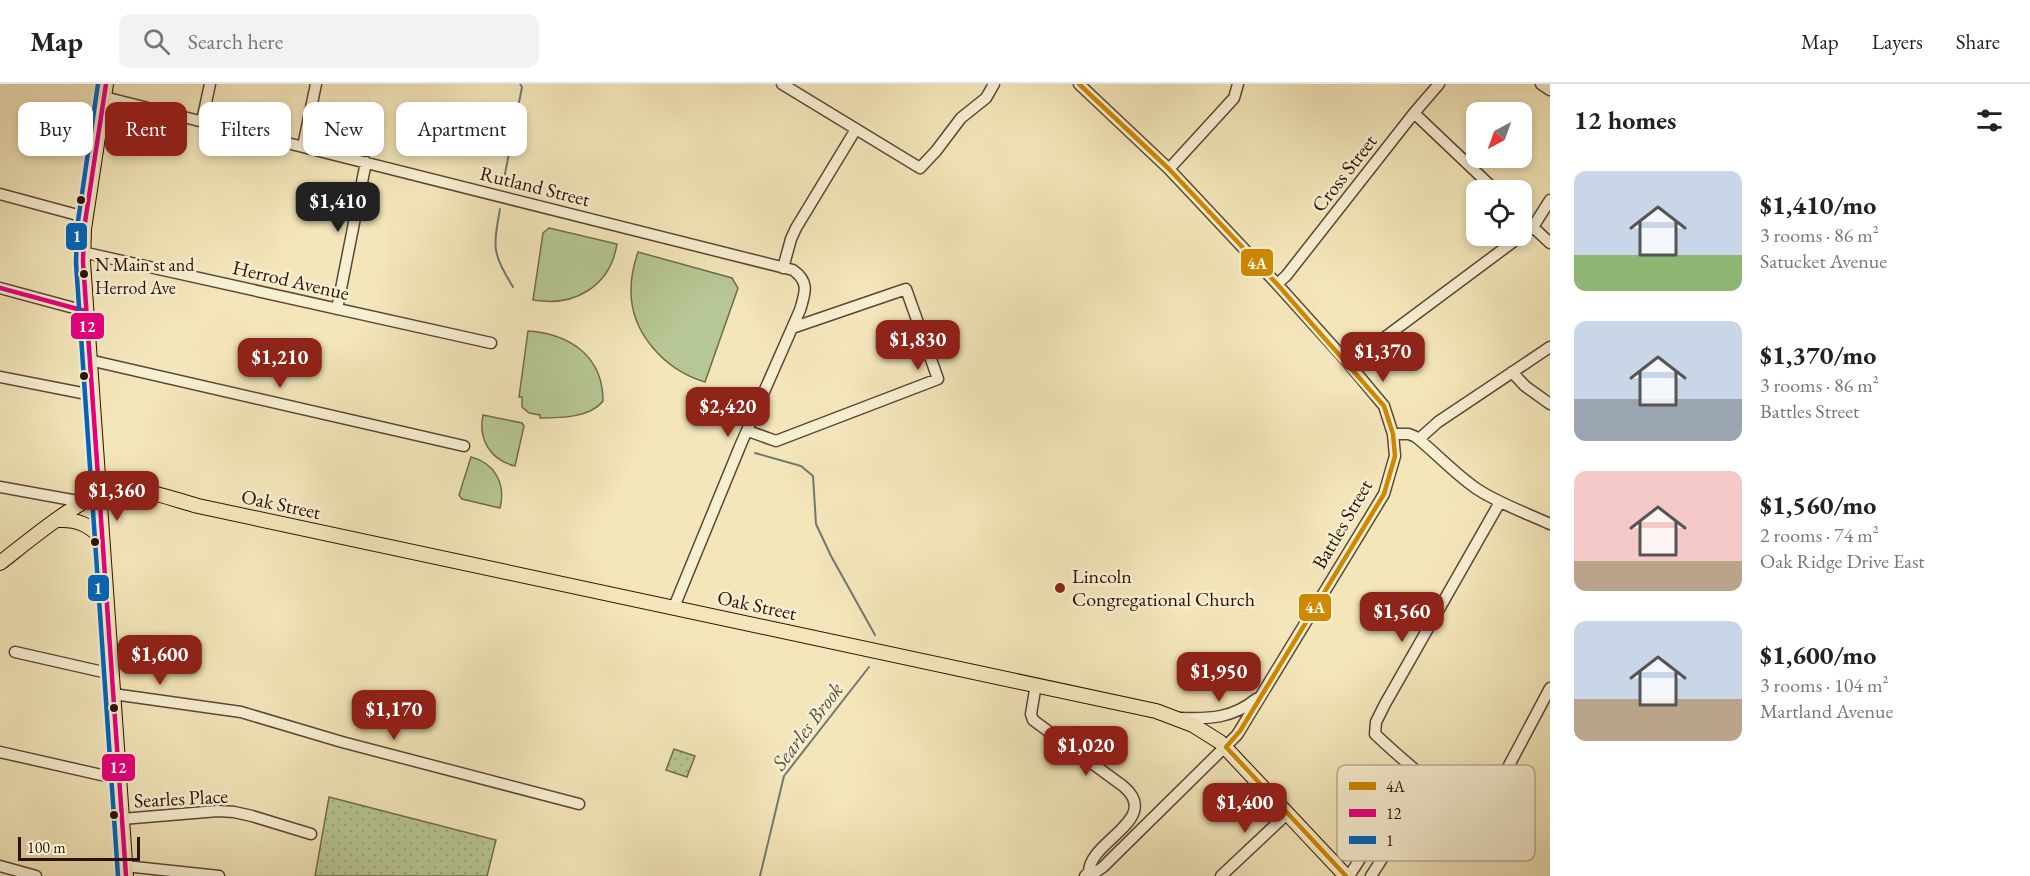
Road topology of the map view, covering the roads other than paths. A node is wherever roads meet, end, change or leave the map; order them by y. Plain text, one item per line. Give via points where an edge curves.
1 (210, 84) edge
2 (316, 84) edge
3 (782, 84) edge
4 (994, 84) edge
5 (1079, 84) edge
6 (1238, 84) edge
7 (1439, 84) edge
8 (1541, 84) edge
9 (1550, 90) edge
10 (105, 91) edge
11 (206, 102) edge
12 (312, 102) edge
13 (1414, 113) junction
14 (199, 120) edge
15 (856, 129) junction
16 (291, 143) edge
17 (303, 146) edge
18 (342, 156) edge
19 (366, 162) junction
20 (1169, 170) junction
21 (1484, 180) edge
22 (0, 194) edge
23 (1550, 200) edge
24 (85, 217) junction
25 (1533, 227) junction
26 (1550, 243) edge
27 (82, 252) junction
28 (783, 268) junction
29 (1277, 284) junction
30 (0, 288) edge
31 (337, 309) junction
32 (86, 311) junction
33 (792, 328) junction
34 (491, 343) dead end
35 (1550, 347) edge
36 (89, 360) junction
37 (1349, 364) junction
38 (1512, 372) junction
39 (0, 377) edge
40 (92, 395) junction
41 (1550, 404) edge
42 (748, 431) junction
43 (1393, 434) junction
44 (1419, 439) junction
45 (464, 446) dead end
46 (0, 487) edge
47 (99, 493) junction
48 (83, 502) junction
49 (1500, 502) junction
50 (59, 520) junction
51 (1550, 524) edge
52 (102, 538) junction
53 (0, 563) edge
54 (674, 607) junction
55 (15, 652) dead end
56 (112, 674) junction
57 (1035, 684) junction
58 (1550, 688) edge
59 (1263, 692) junction
60 (113, 694) junction
61 (1178, 718) junction
62 (1226, 747) junction
63 (0, 752) edge
64 (1410, 765) edge
65 (1509, 765) edge
66 (119, 779) junction
67 (579, 804) dead end
68 (1287, 813) junction
69 (122, 819) junction
70 (311, 834) dead end
71 (1358, 861) edge
72 (1381, 861) edge
73 (0, 866) edge
74 (125, 871) edge
75 (1087, 874) edge
76 (36, 876) edge
77 (219, 876) edge
78 (1221, 876) edge
79 (1348, 876) edge
80 (1371, 876) edge

1 - 11 street
2 - 12 street
3 - 15 street
4 - 15 street via 986,98 961,118 920,168
5 - 20 street, Battles Street
6 - 20 street via 1234,98
7 - 13 street, Cross Street
8 - 9 street
10 - 14 street, Rutland Street
10 - 24 main road
13 - 21 street
13 - 29 street, Cross Street
15 - 28 street via 796,228
16 - 17 street, Rutland Street
18 - 19 street, Rutland Street
19 - 28 street, Rutland Street
19 - 31 street
20 - 29 street, Battles Street
22 - 24 street
23 - 25 street
24 - 27 main road
25 - 26 street
25 - 37 street
27 - 31 street, Herrod Avenue
27 - 32 main road
28 - 33 street via 801,276 804,284
29 - 37 street, Battles Street
30 - 32 street
31 - 34 street, Herrod Avenue
32 - 36 main road
33 - 42 street
33 - 42 street via 906,289 938,379 776,441
35 - 38 street
36 - 40 main road
36 - 45 street
37 - 43 street, Battles Street via 1384,406
38 - 41 street
38 - 44 street
39 - 40 street
40 - 47 main road
42 - 54 street
43 - 44 street via 1409,434
43 - 59 street, Battles Street via 1395,456 1384,494
44 - 49 street via 1455,472
46 - 48 street
47 - 48 main road
47 - 52 main road
47 - 54 main road, Oak Street via 139,490
48 - 50 main road
49 - 51 street
49 - 64 street via 1376,722 1375,734
50 - 52 main road via 80,522
50 - 53 main road
52 - 56 main road
54 - 57 main road, Oak Street
55 - 56 street
56 - 60 main road
57 - 61 main road, Oak Street
57 - 75 street via 1033,720 1127,790 1135,801 1131,818 1095,856
58 - 65 street
59 - 61 street, Battles Street via 1225,717
59 - 62 street, Battles Street
60 - 66 main road
60 - 67 street via 241,712
61 - 62 main road, Oak Street
62 - 68 main road, Oak Street
62 - 75 street, Battles Street via 1096,872
63 - 66 street
66 - 69 main road
68 - 78 street
68 - 79 main road, Oak Street
69 - 70 street, Searles Place via 234,812
69 - 74 main road
71 - 79 street
72 - 80 street
73 - 76 street
74 - 77 street

